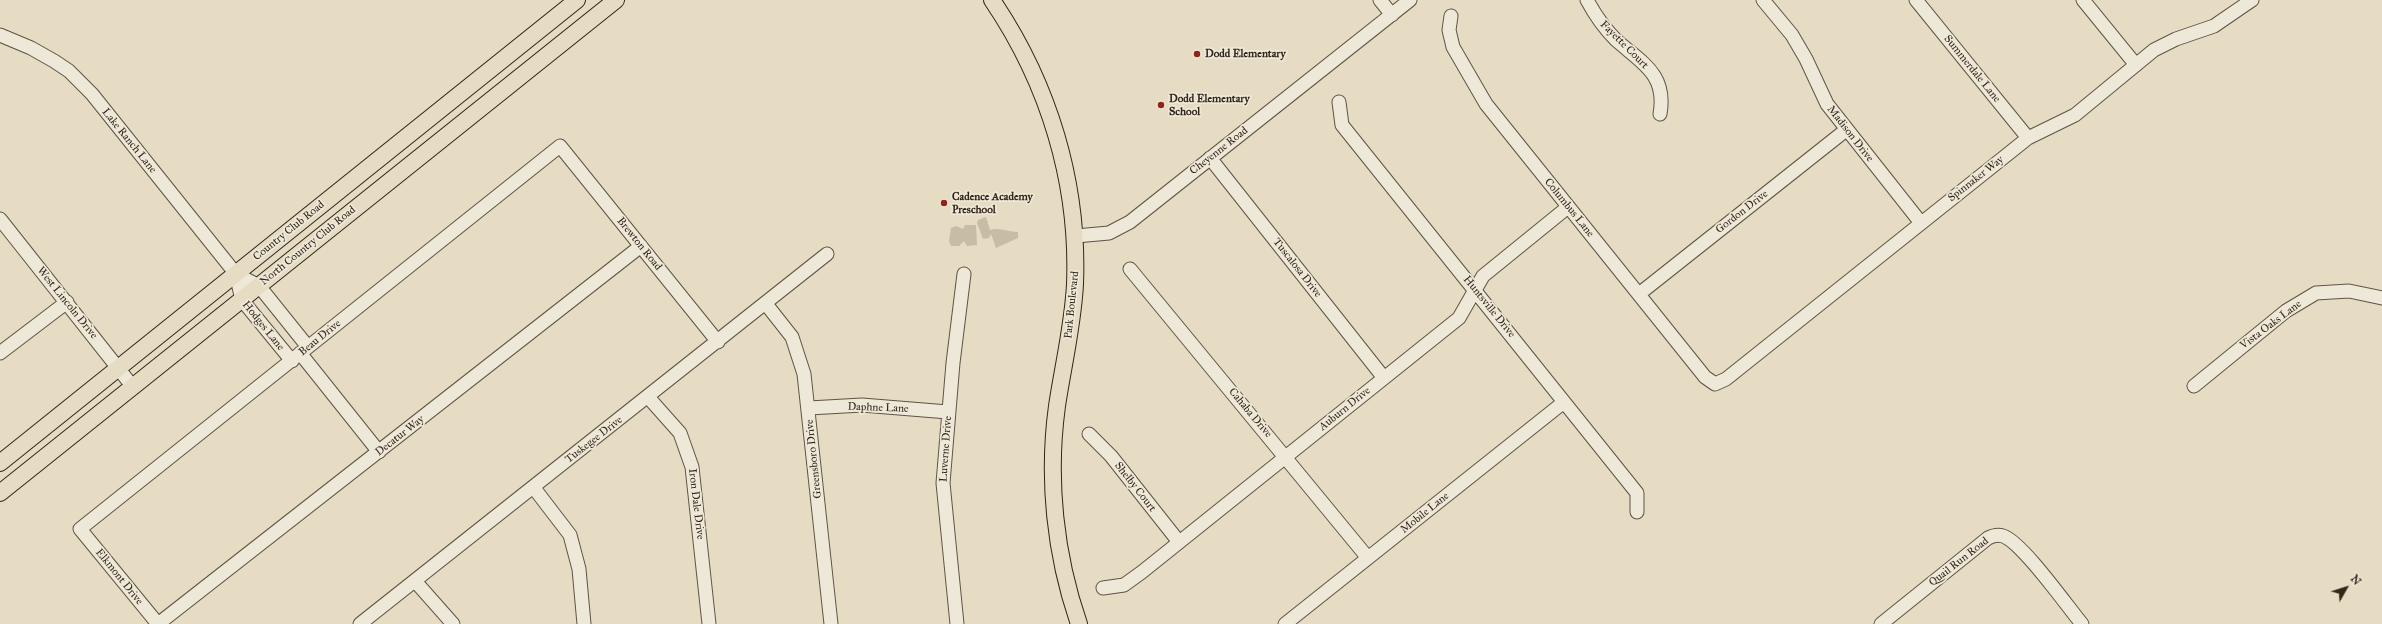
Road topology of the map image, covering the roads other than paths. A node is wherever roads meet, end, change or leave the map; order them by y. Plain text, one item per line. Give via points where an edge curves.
1 (577, 0) edge
2 (616, 0) edge
3 (992, 0) edge
4 (1380, 0) edge
5 (1410, 0) edge
6 (1587, 0) edge
7 (1763, 0) edge
8 (1916, 0) edge
9 (2082, 0) edge
10 (2249, 1) edge
11 (1392, 15) junction
12 (1451, 16) dead end
13 (0, 35) edge
14 (2136, 65) junction
15 (1339, 102) dead end
16 (1660, 114) dead end
17 (1846, 130) junction
18 (2028, 138) junction
19 (402, 140) junction
20 (560, 146) joint
21 (1210, 158) junction
22 (417, 159) junction
23 (1568, 207) junction
24 (0, 219) edge
25 (1921, 223) junction
26 (1076, 236) junction
27 (641, 246) junction
28 (827, 254) dead end
29 (1130, 269) dead end
30 (236, 274) junction
31 (964, 274) dead end
32 (259, 286) junction
33 (1475, 290) junction
34 (1638, 294) junction
35 (2382, 298) edge
36 (242, 300) junction
37 (67, 302) junction
38 (766, 304) junction
39 (718, 342) junction
40 (0, 353) edge
41 (300, 354) junction
42 (118, 367) junction
43 (1384, 378) junction
44 (1715, 384) joint
45 (2194, 386) dead end
46 (133, 387) junction
47 (648, 397) junction
48 (1564, 402) junction
49 (808, 408) junction
50 (948, 412) junction
51 (1089, 434) dead end
52 (379, 452) junction
53 (1286, 456) junction
54 (0, 463) edge
55 (534, 488) junction
56 (0, 493) edge
57 (1637, 512) dead end
58 (80, 529) joint
59 (1179, 542) junction
60 (1368, 558) junction
61 (415, 581) junction
62 (1103, 588) dead end
63 (158, 624) edge
64 (360, 624) edge
65 (453, 624) edge
66 (584, 624) edge
67 (710, 624) edge
68 (831, 624) edge
69 (957, 624) edge
70 (1079, 624) edge
71 (1286, 624) edge
72 (1881, 624) edge
73 (2082, 624) edge

1 - 19 main road, Country Club Road
2 - 22 main road, North Country Club Road
3 - 26 main road, Park Boulevard via 1026,57 1050,112 1066,172
4 - 11 street
5 - 11 street, Cheyenne Road
6 - 16 street, Fayette Court via 1596,17 1616,39 1641,59 1655,76 1663,97
7 - 17 street, Madison Drive via 1792,35 1827,104
8 - 18 street, Summerdale Lane
9 - 14 street
10 - 14 street, Spinnaker Way via 2214,26 2176,39 2154,50
11 - 21 street, Cheyenne Road
12 - 23 street, Columbus Lane via 1453,48 1469,78 1486,104
13 - 30 street, Lake Ranch Lane via 31,48 69,71 92,94
14 - 18 street, Spinnaker Way via 2075,116
15 - 33 street, Huntsville Drive via 1342,125
17 - 25 street, Madison Drive
17 - 34 street, Gordon Drive
18 - 25 street, Spinnaker Way
19 - 22 main road
19 - 30 main road, Country Club Road
20 - 27 street, Brewton Road
20 - 41 street, Beau Drive
21 - 26 street, Cheyenne Road via 1120,228 1097,235
21 - 43 street, Tuscalosa Drive
22 - 32 main road, North Country Club Road
23 - 33 street, Auburn Drive via 1483,276
23 - 34 street, Columbus Lane
24 - 37 street, West Lincoln Drive
25 - 44 street, Spinnaker Way via 1726,379
26 - 70 main road, Park Boulevard via 1073,309 1057,408 1053,472 1059,545 1065,577
27 - 39 street, Brewton Road
27 - 52 street, Decatur Way
28 - 38 street, Tuskegee Drive
29 - 53 street, Cahaba Drive
30 - 32 street, Hodges Lane
30 - 36 street, Hodges Lane
30 - 42 main road, Country Club Road
31 - 50 street, Luverne Drive
32 - 36 main road, North Country Club Road
32 - 41 street, Hodges Lane
33 - 43 street, Auburn Drive via 1459,318
33 - 48 street, Huntsville Drive
34 - 44 street, Columbus Lane via 1705,377
35 - 45 street, Vista Oaks Lane via 2349,291 2316,293 2286,311
36 - 41 street, Hodges Lane
36 - 46 main road, North Country Club Road
37 - 40 street
37 - 42 street, West Lincoln Drive
38 - 39 street, Tuskegee Drive
38 - 49 street, Greensboro Drive via 792,337 804,374
39 - 47 street, Tuskegee Drive
41 - 52 street, Hodges Lane
41 - 58 street, Beau Drive
42 - 46 street, West Lincoln Drive
42 - 54 main road, Country Club Road
43 - 53 street, Auburn Drive
46 - 56 main road, North Country Club Road
47 - 55 street, Tuskegee Drive
47 - 67 street, Iron Dale Drive via 680,433 692,467
48 - 57 street, Huntsville Drive via 1637,493
48 - 60 street, Mobile Lane
49 - 50 street, Daphne Lane via 862,405
49 - 68 street, Greensboro Drive
50 - 69 street, Luverne Drive via 943,483
51 - 59 street, Shelby Court via 1111,456
52 - 63 street, Decatur Way
53 - 59 street, Auburn Drive
53 - 60 street, Cahaba Drive
55 - 61 street, Tuskegee Drive
55 - 66 street via 570,535 579,569
58 - 63 street, Elkmont Drive
59 - 62 street, Auburn Drive via 1124,585
60 - 71 street, Mobile Lane
61 - 64 street, Tuskegee Drive
61 - 65 street
72 - 73 street, Quail Run Road via 1988,538 1994,536 2002,536 2021,550

